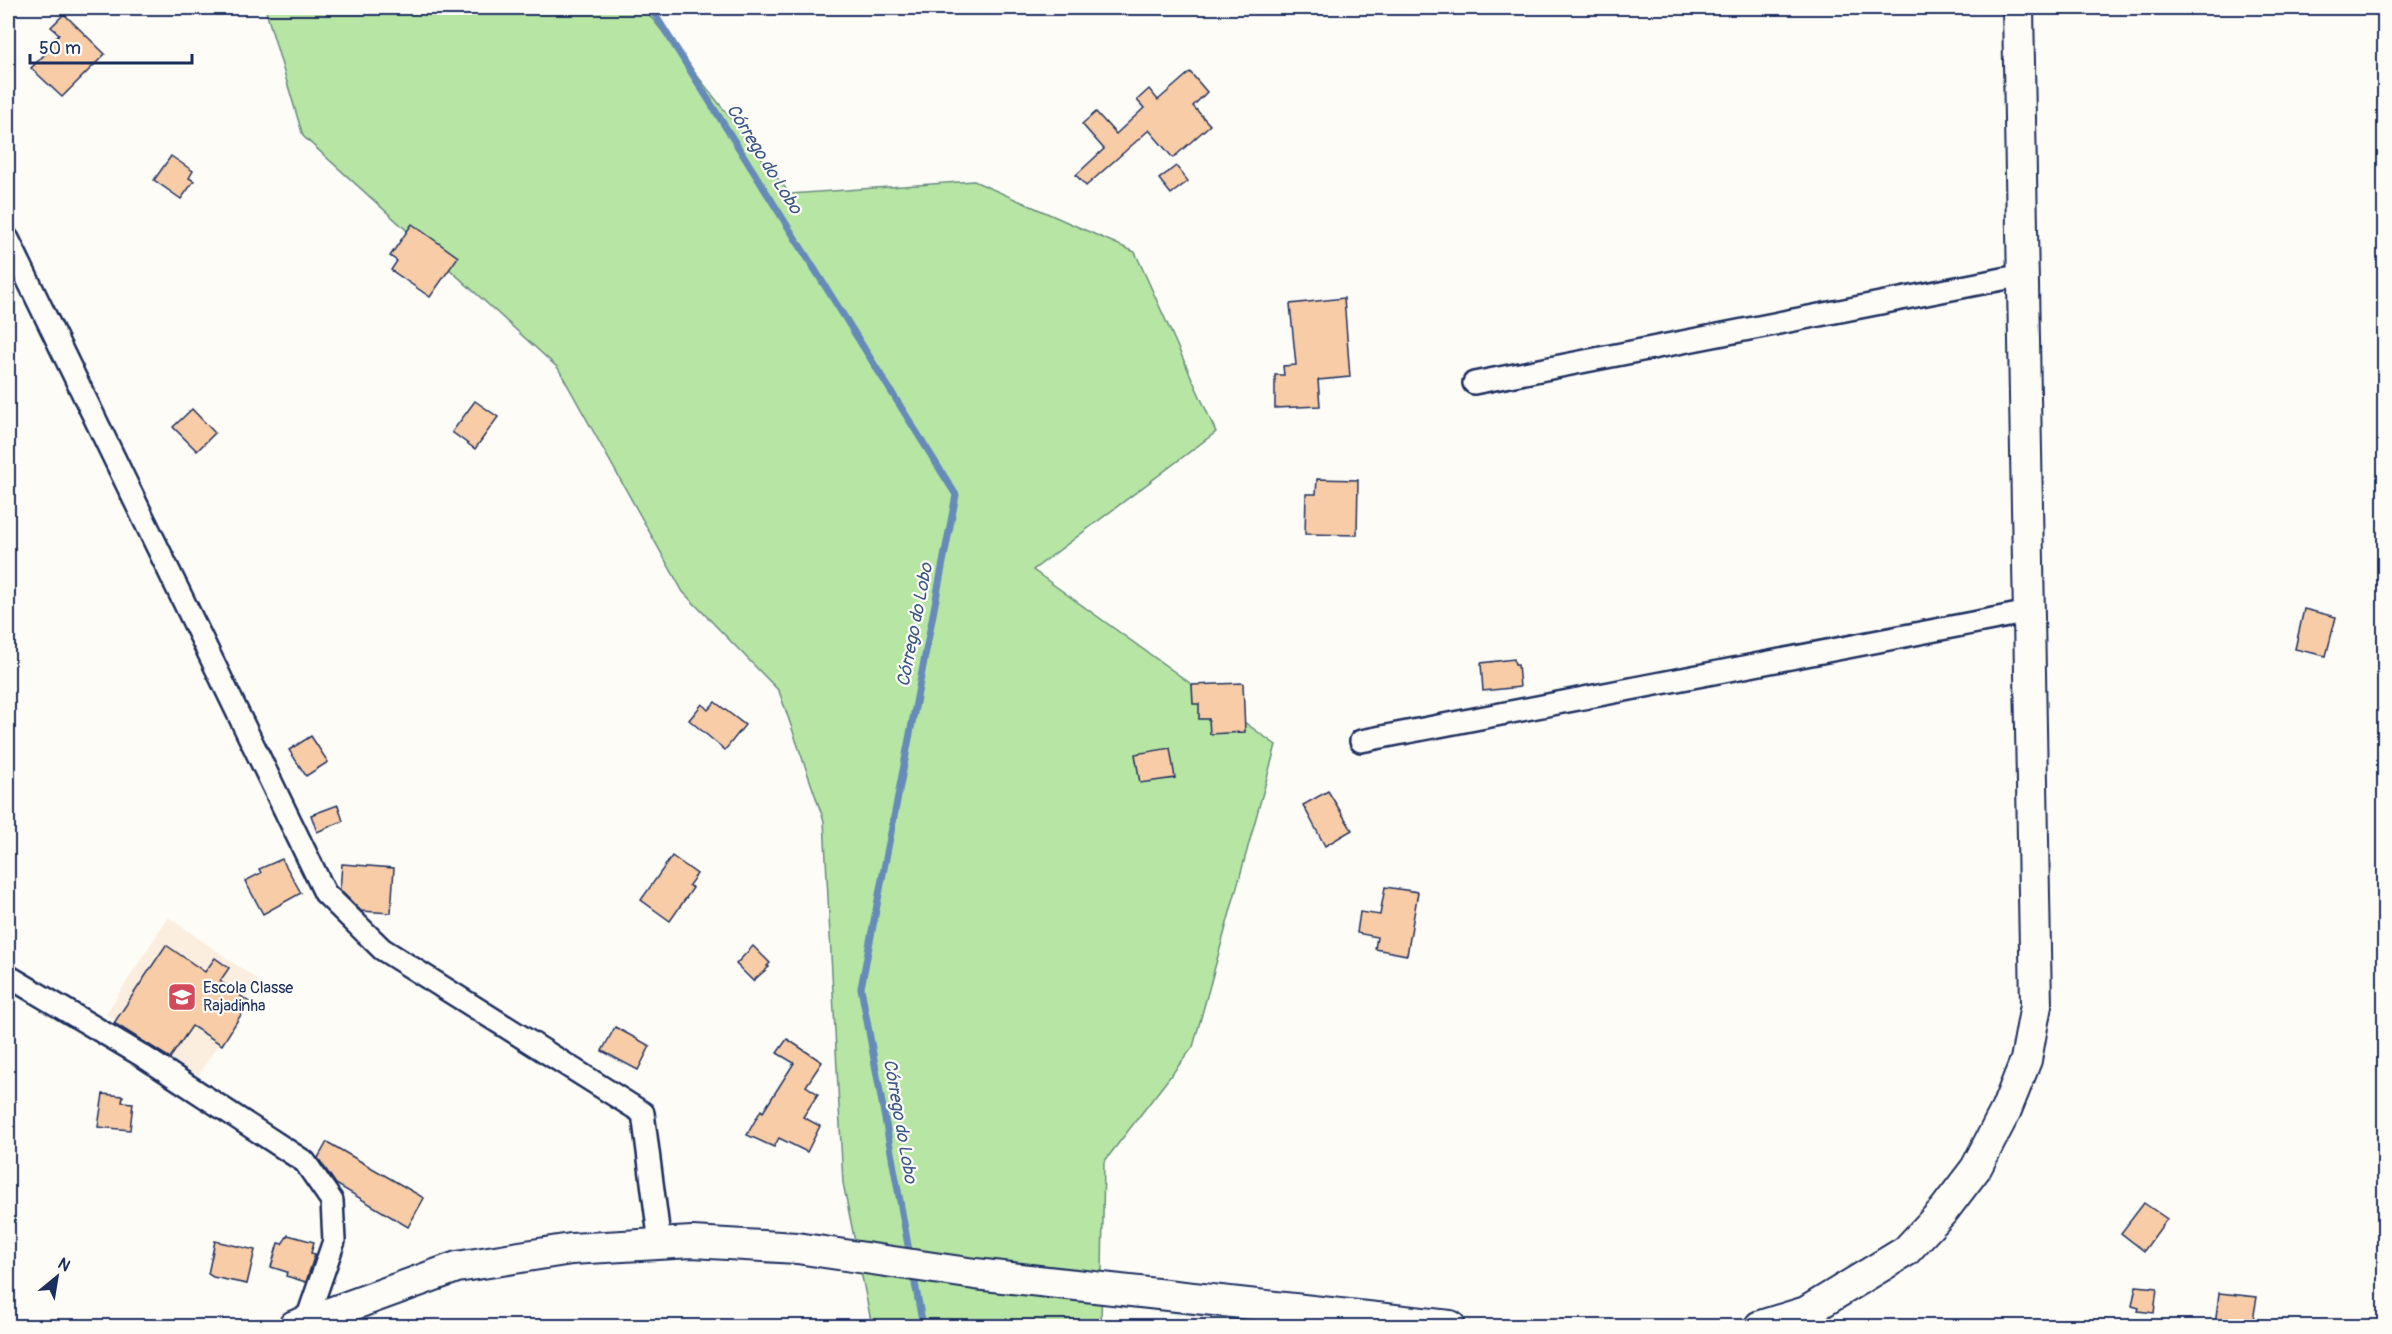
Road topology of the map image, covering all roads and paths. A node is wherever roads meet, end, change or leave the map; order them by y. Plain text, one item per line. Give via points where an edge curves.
1 (2018, 8) edge
2 (8, 240) edge
3 (2023, 276) junction
4 (1474, 383) dead end
5 (2029, 612) junction
6 (1361, 741) dead end
7 (8, 976) edge
8 (660, 1244) junction
9 (300, 1324) edge
10 (1450, 1326) edge
11 (1760, 1326) edge

1 - 3 street
2 - 8 street via 325,893 382,949 643,1113
3 - 4 street
3 - 5 street
5 - 6 street
5 - 11 street via 2036,1005 2026,1060 1976,1168 1906,1251 1806,1312
7 - 9 street via 141,1054 305,1162 332,1201 334,1241
8 - 9 street via 571,1249 457,1267
8 - 10 street via 797,1248 975,1274

